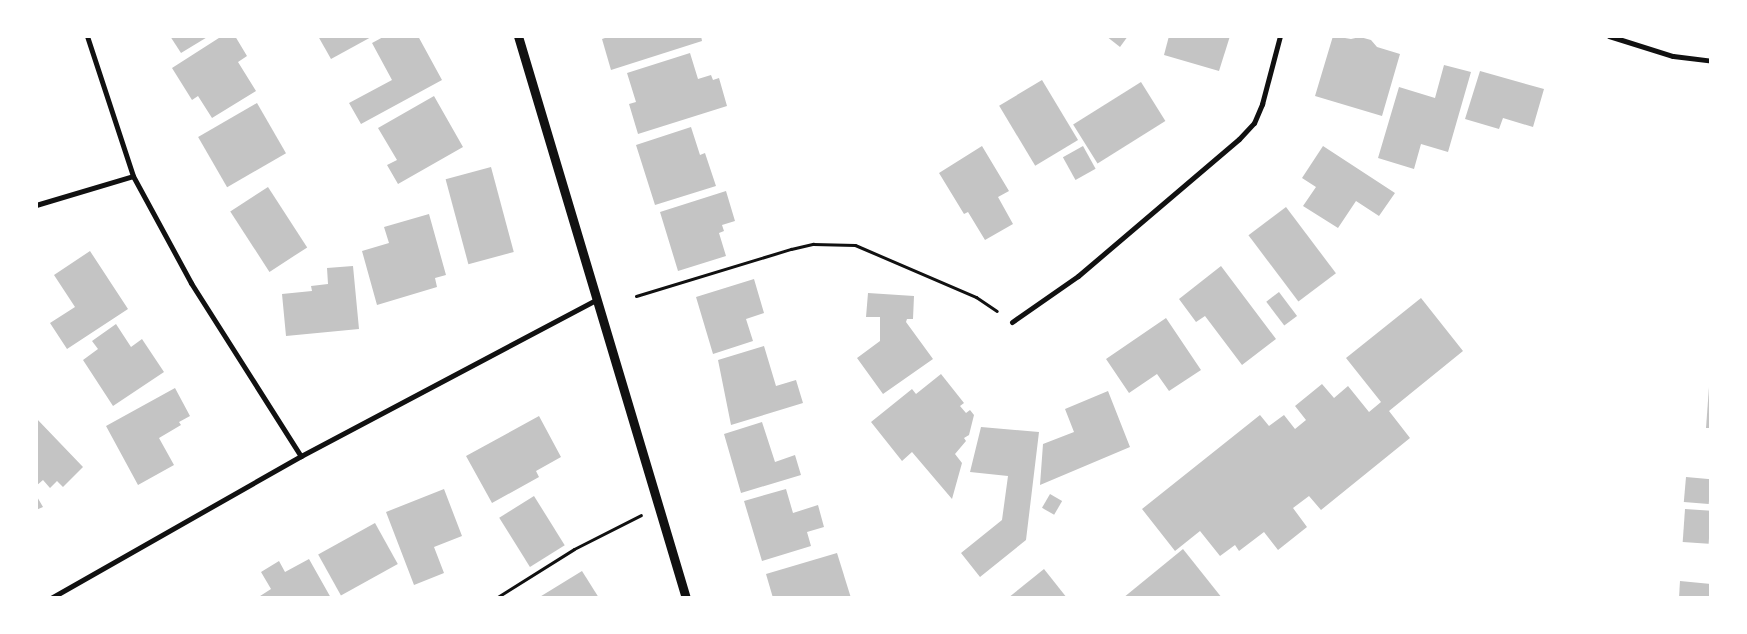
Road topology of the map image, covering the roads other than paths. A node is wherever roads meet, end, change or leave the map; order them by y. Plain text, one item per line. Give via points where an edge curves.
1 (87, 36) edge
2 (518, 36) edge
3 (1280, 36) edge
4 (1609, 36) edge
5 (1711, 61) edge
6 (133, 176) junction
7 (36, 204) edge
8 (596, 300) junction
9 (1012, 322) road end
10 (302, 456) junction
11 (51, 598) edge
12 (686, 598) edge

1 - 6 street
2 - 8 street
3 - 9 street via 1262,104 1254,123 1240,139 1078,276
4 - 5 street via 1673,56
6 - 7 street
6 - 10 street via 191,283
8 - 10 street
8 - 12 street
10 - 11 street

